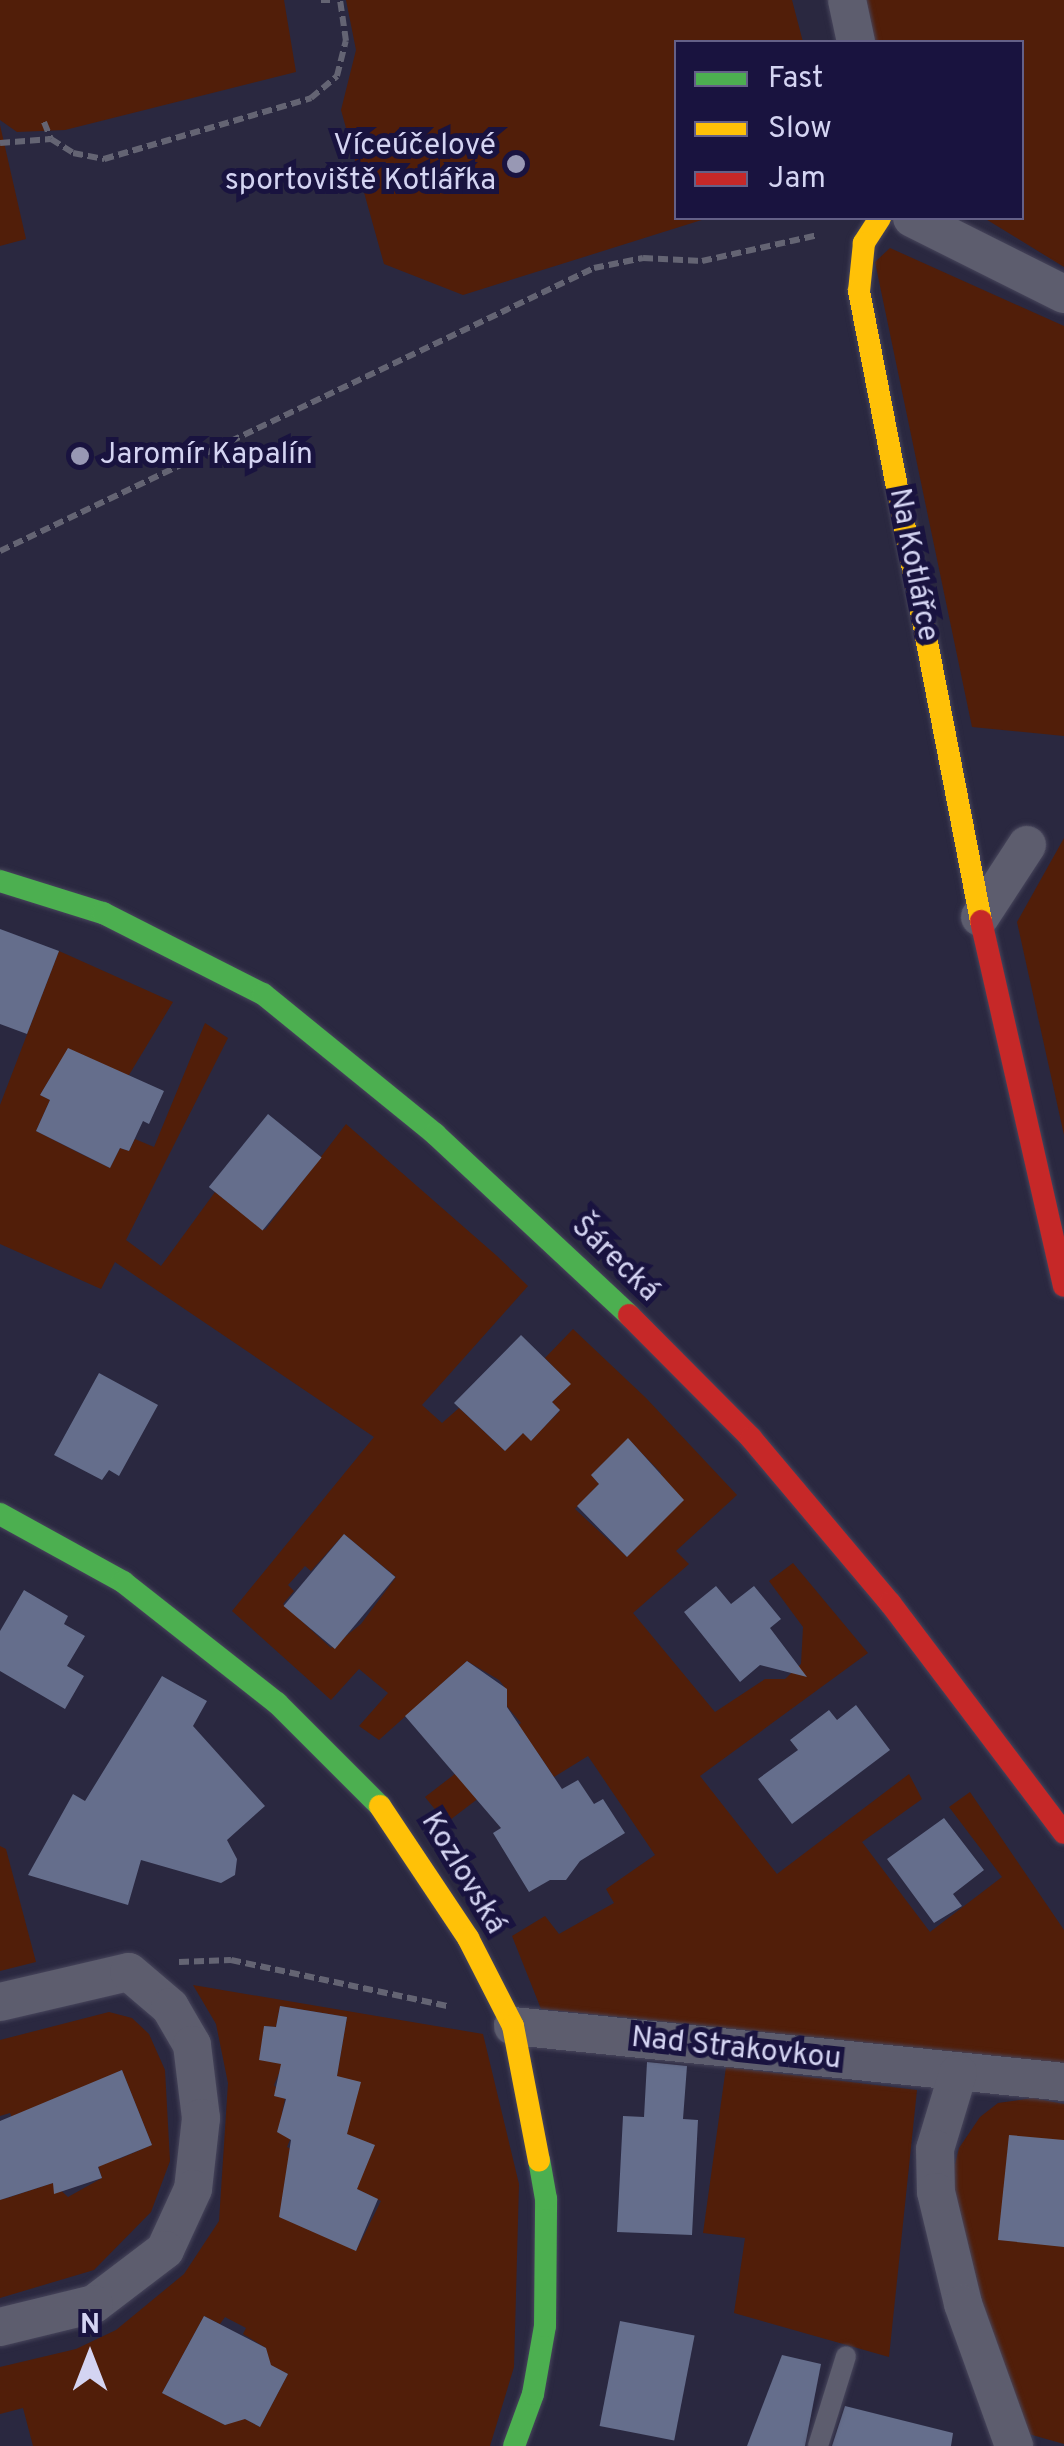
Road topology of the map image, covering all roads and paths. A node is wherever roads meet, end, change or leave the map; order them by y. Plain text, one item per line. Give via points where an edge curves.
1 (321, 0) edge
2 (330, 0) edge
3 (340, 0) edge
4 (847, 0) edge
5 (856, 40) edge
6 (44, 122) dead end
7 (51, 139) junction
8 (0, 143) edge
9 (879, 220) edge
10 (916, 220) edge
11 (830, 230) dead end
12 (1064, 294) edge
13 (0, 551) edge
14 (1027, 845) dead end
15 (0, 881) edge
16 (980, 917) junction
17 (1064, 1286) edge
18 (0, 1514) edge
19 (1064, 1832) edge
20 (231, 1960) dead end
21 (431, 2001) dead end
22 (0, 2002) edge
23 (513, 2026) junction
24 (958, 2073) junction
25 (1064, 2082) edge
26 (0, 2327) edge
27 (846, 2356) dead end
28 (514, 2446) edge
29 (818, 2446) edge
30 (1014, 2446) edge

1 - 2 path
3 - 7 path via 346,41 336,76 312,98 104,159
4 - 5 street
6 - 7 path
7 - 8 path
9 - 16 street, Na Kotlářce via 864,243 859,291
10 - 12 street
11 - 13 path via 702,261 643,258 594,268
14 - 16 street
15 - 19 street, Šárecká via 103,913 247,985 434,1134 596,1282 751,1438 890,1603
16 - 17 street, Na Kotlářce
18 - 23 street, Kozlovská via 164,1612 348,1770 424,1862
20 - 21 path
22 - 26 street via 129,1972 170,2007 192,2046 201,2118 194,2189 165,2250 94,2304
23 - 24 street, Nad Strakovkou
23 - 28 street, Kozlovská via 540,2142 547,2272 533,2394
24 - 25 street, Nad Strakovkou
24 - 30 street via 935,2149 936,2192 963,2304
27 - 29 lane

